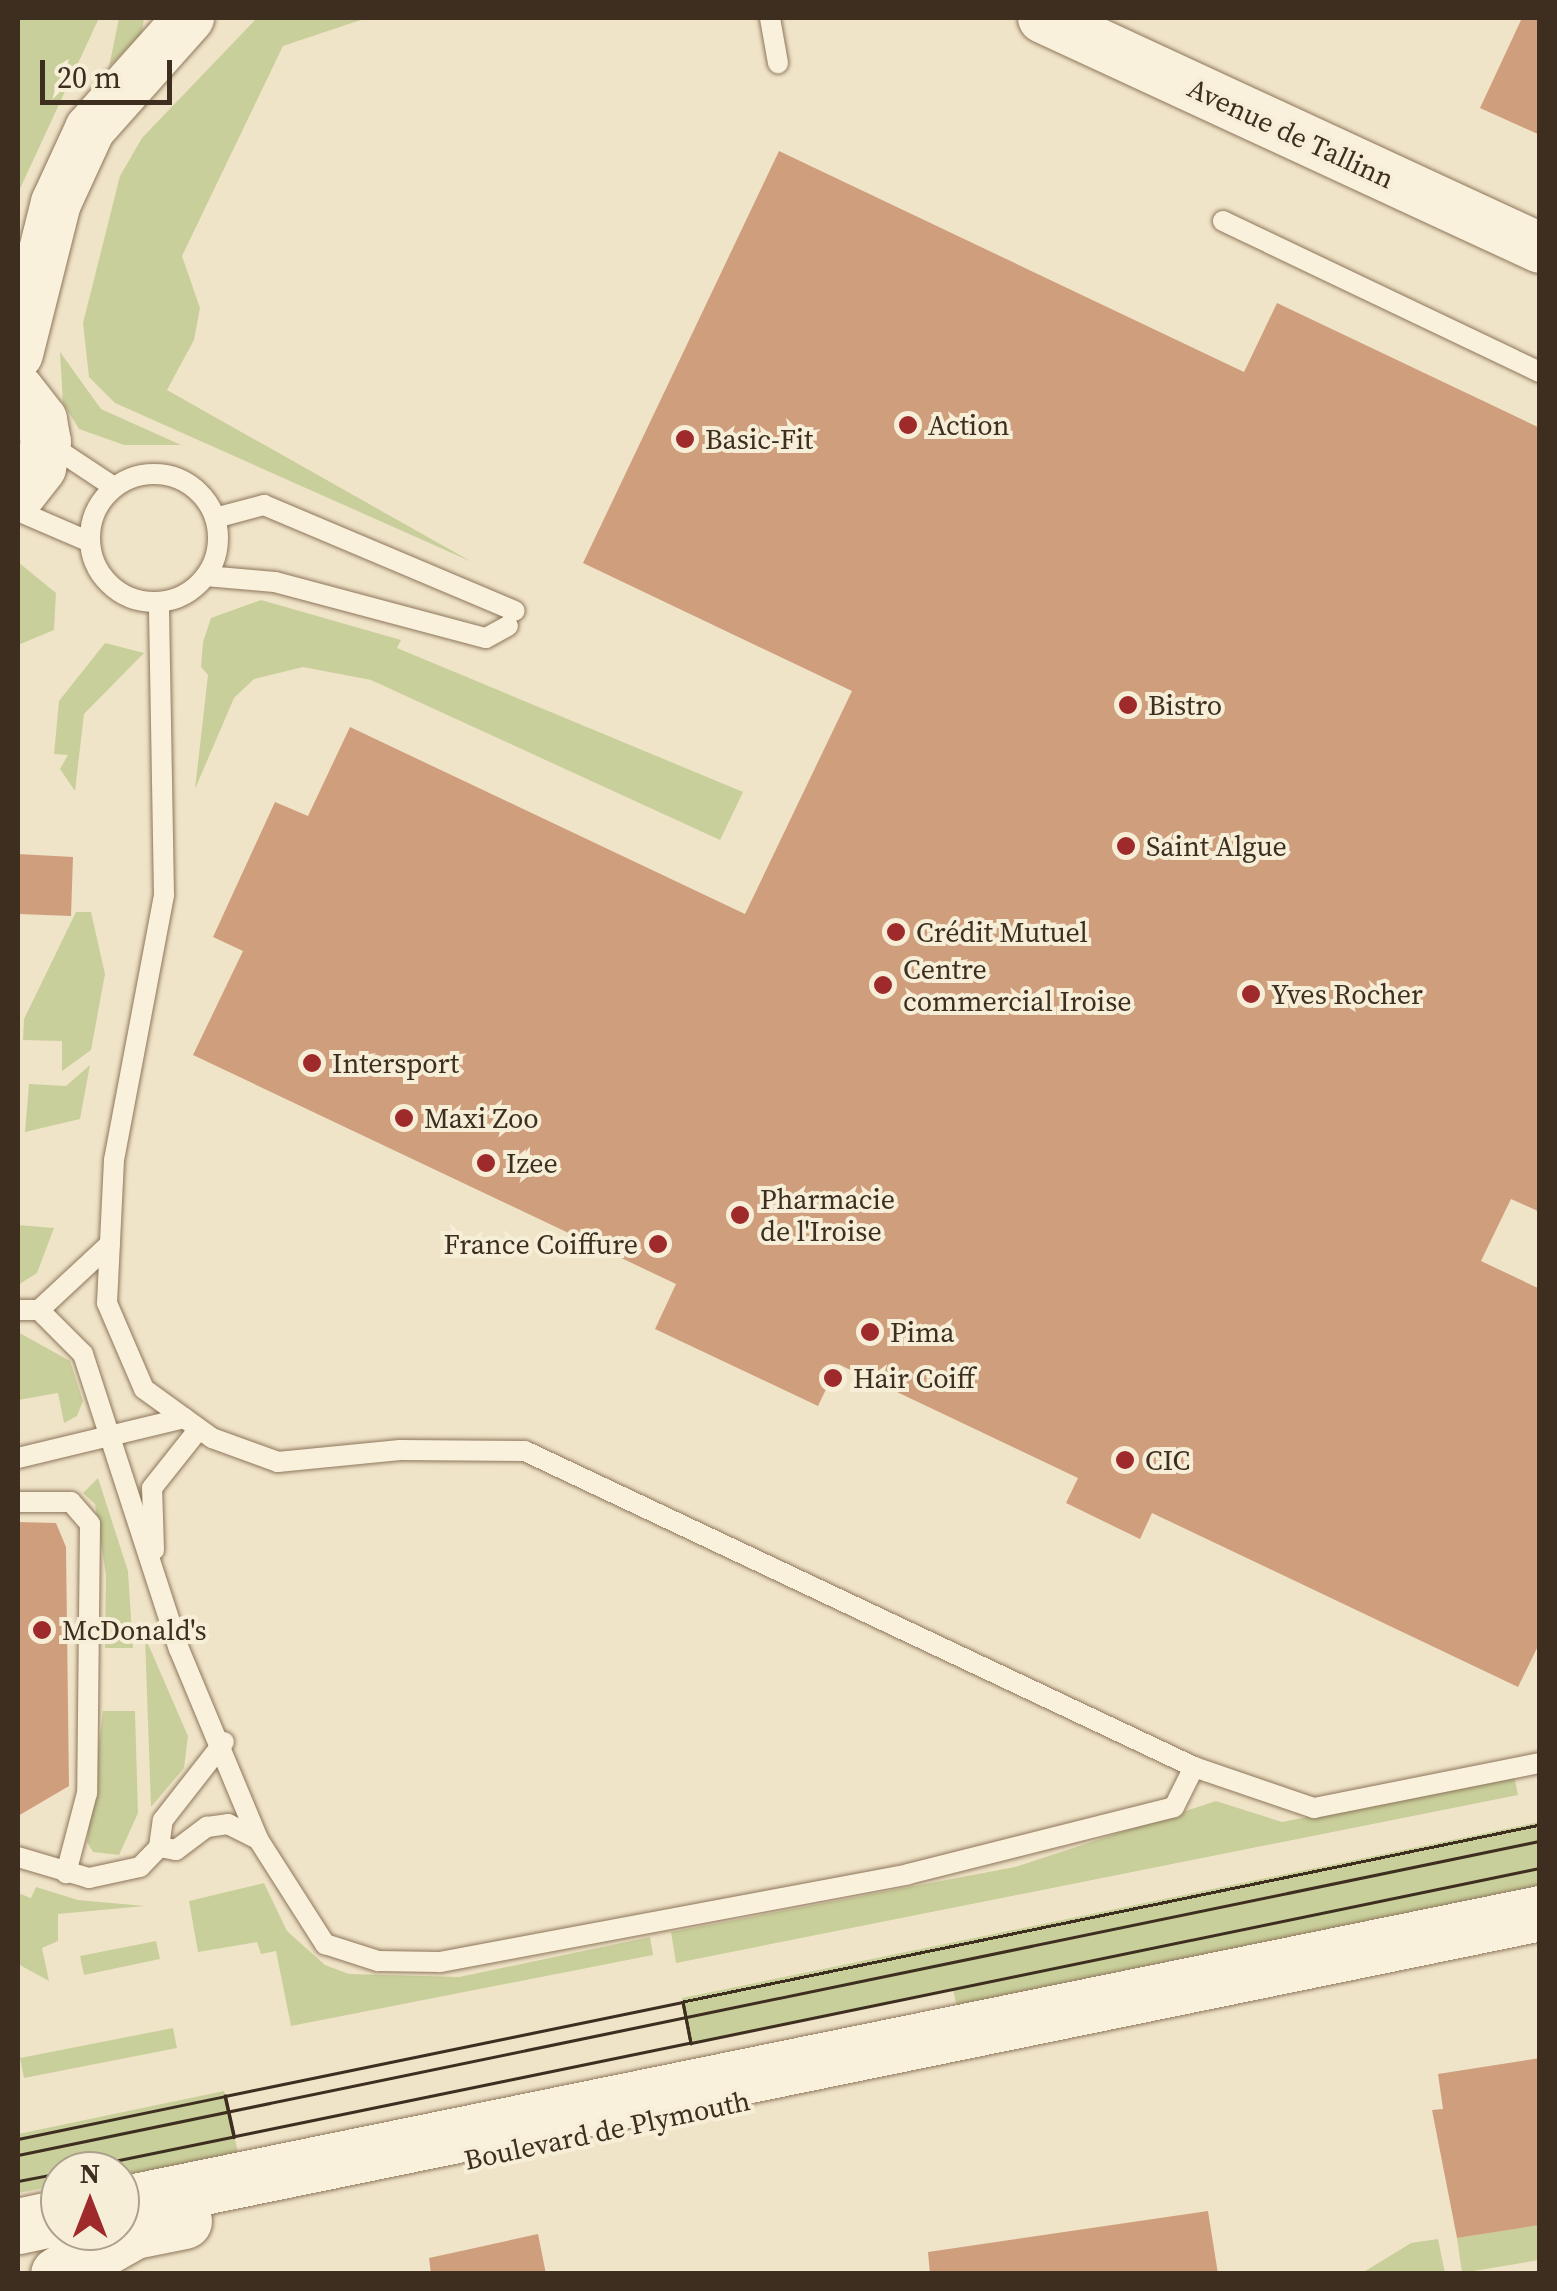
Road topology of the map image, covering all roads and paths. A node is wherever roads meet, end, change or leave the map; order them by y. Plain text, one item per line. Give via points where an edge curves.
1 (189, 18) edge
2 (770, 18) edge
3 (1043, 18) edge
4 (1099, 30) edge
5 (778, 63) dead end
6 (1223, 220) dead end
7 (1540, 248) edge
8 (18, 354) edge
9 (1540, 372) edge
10 (18, 389) edge
11 (46, 442) junction
12 (114, 487) junction
13 (18, 497) edge
14 (18, 511) edge
15 (216, 518) junction
16 (90, 542) junction
17 (206, 576) junction
18 (159, 602) junction
19 (110, 1244) junction
20 (28, 1310) edge
21 (192, 1423) junction
22 (114, 1438) junction
23 (18, 1458) edge
24 (18, 1502) edge
25 (155, 1581) junction
26 (224, 1742) junction
27 (1540, 1763) edge
28 (1194, 1767) junction
29 (258, 1838) junction
30 (159, 1848) junction
31 (18, 1857) edge
32 (66, 1873) junction
33 (1540, 1913) edge
34 (1160, 1990) junction
35 (140, 2200) edge
36 (58, 2274) edge

1 - 8 street via 90,129 56,204
2 - 5 lane
3 - 4 street, Avenue de Tallinn
4 - 7 street, Avenue de Tallinn
6 - 9 lane
10 - 11 street via 42,420
11 - 12 lane
11 - 13 street via 40,468
12 - 15 lane via 153,474 173,476 191,485
12 - 16 lane via 92,522
14 - 16 lane
15 - 17 lane via 218,538
15 - 17 lane via 264,505 511,619 486,638 275,582
16 - 18 lane via 104,578 120,592
17 - 18 lane
18 - 19 lane via 164,895 114,1160
19 - 20 lane
19 - 21 lane via 106,1303 144,1389
20 - 22 lane via 83,1354
21 - 22 lane
21 - 25 lane via 152,1488
21 - 28 lane via 278,1462 400,1450 526,1451
22 - 23 lane
22 - 25 lane
24 - 32 lane via 71,1502 90,1524 87,1793
25 - 26 lane
26 - 29 lane
26 - 30 lane via 163,1820
27 - 28 lane via 1314,1808
28 - 29 lane via 1174,1808 1045,1845 440,1962 378,1961 325,1944
29 - 30 lane via 228,1824 206,1828 176,1850
30 - 32 lane via 120,1878
31 - 32 lane
33 - 34 main road, Boulevard de Plymouth
34 - 35 main road, Boulevard de Plymouth
34 - 36 main road, Boulevard de Plymouth via 747,2100 134,2232

